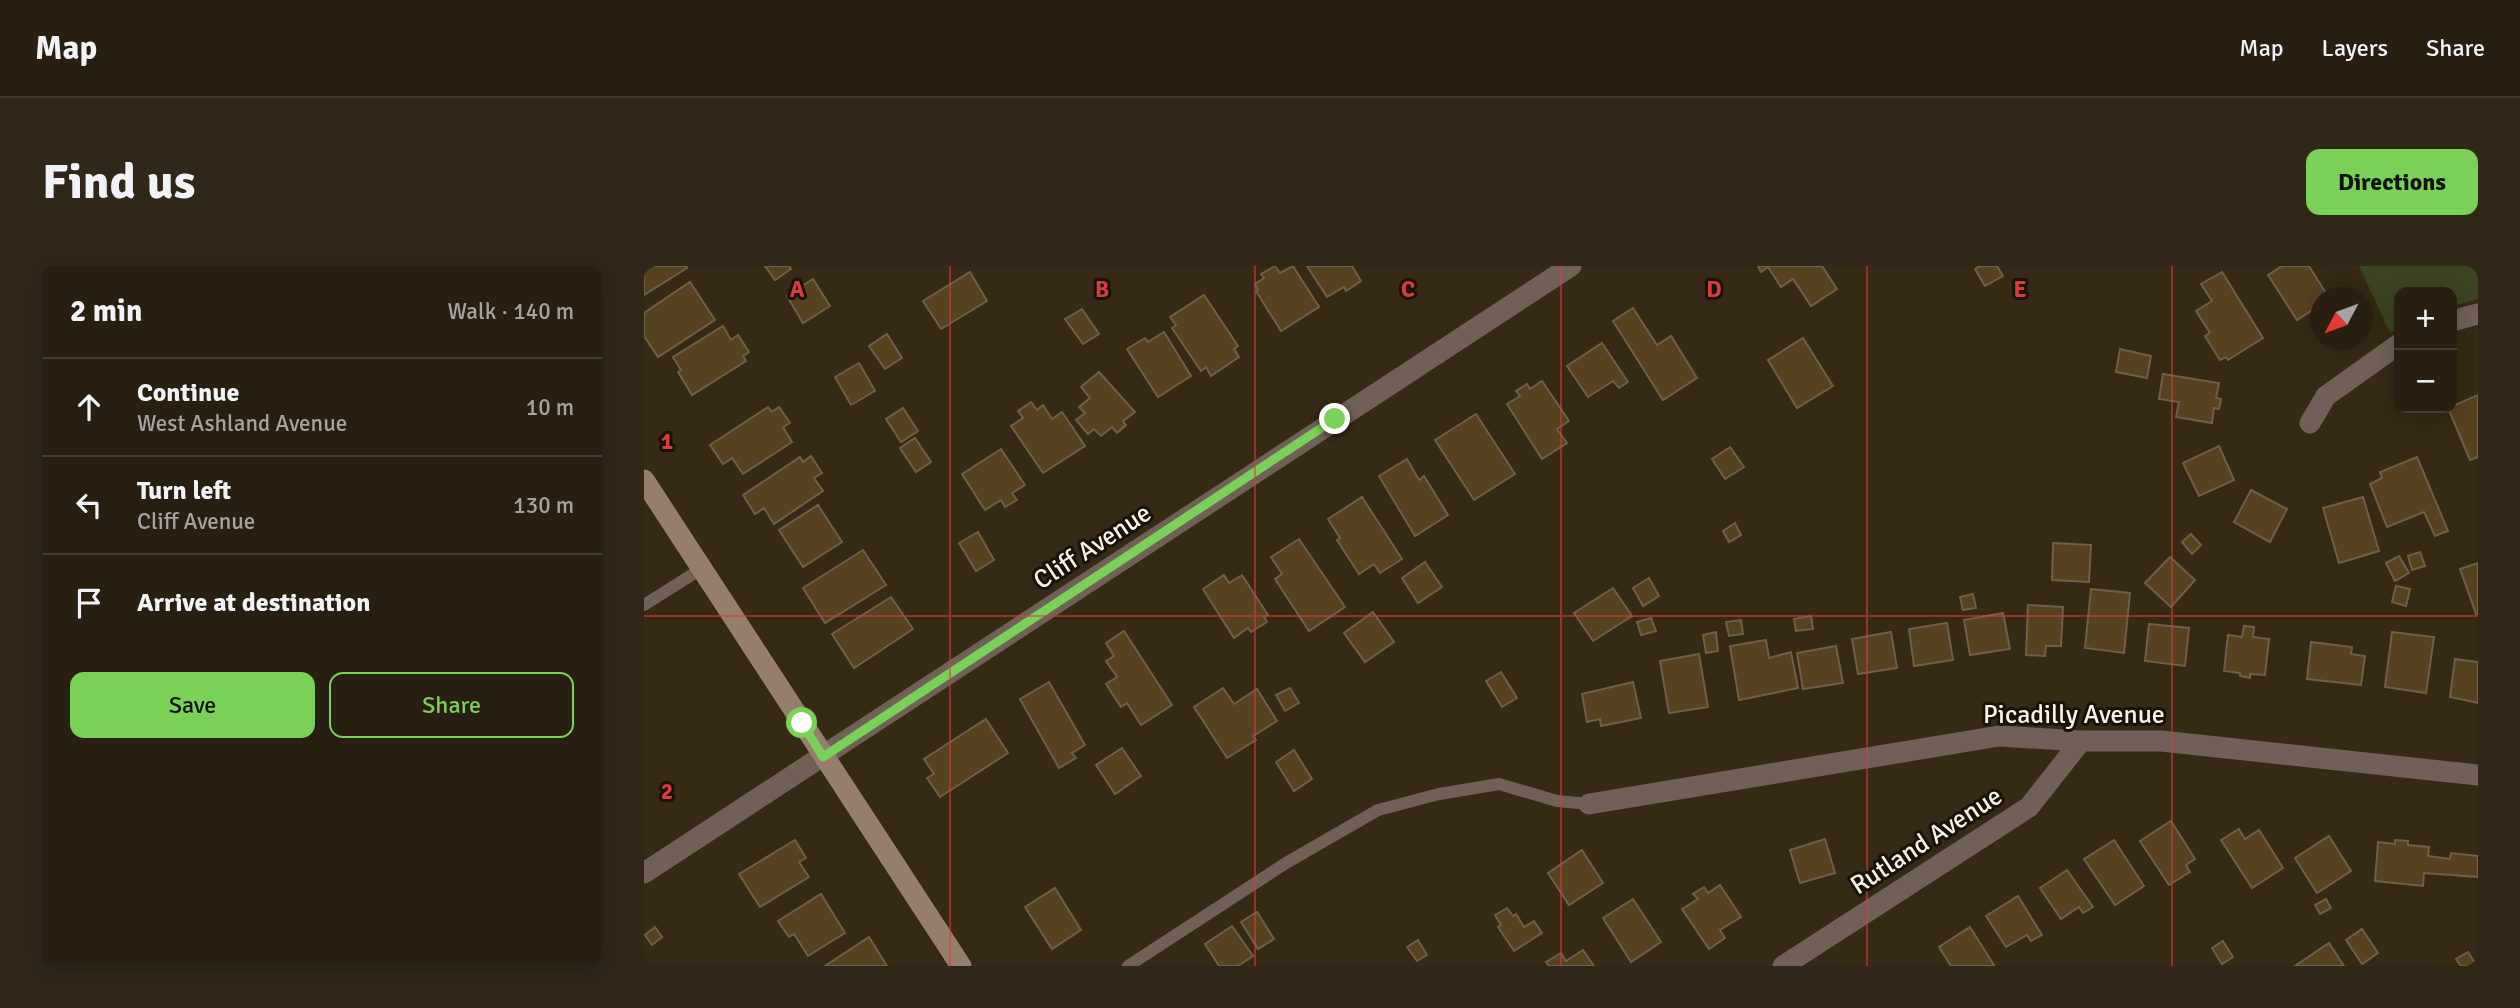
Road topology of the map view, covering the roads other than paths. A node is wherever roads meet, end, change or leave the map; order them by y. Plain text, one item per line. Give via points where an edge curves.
1 (1571, 266) edge
2 (2478, 314) edge
3 (2457, 320) edge
4 (2394, 348) edge
5 (2309, 423) dead end
6 (644, 480) edge
7 (701, 569) junction
8 (644, 605) edge
9 (2081, 741) junction
10 (823, 757) junction
11 (2478, 775) edge
12 (1589, 804) joint
13 (644, 873) edge
14 (961, 966) edge
15 (1128, 966) edge
16 (1783, 966) edge

1 - 10 street, Cliff Avenue
2 - 3 street
4 - 5 street via 2326,396
6 - 7 street
7 - 8 lane
7 - 10 street
9 - 11 street, Picadilly Avenue via 2161,741
9 - 12 street, Picadilly Avenue via 1999,736
9 - 16 street, Rutland Avenue via 2029,807
10 - 13 street, Cliff Avenue
10 - 14 street
12 - 15 lane via 1557,801 1499,784 1378,810 1286,863

